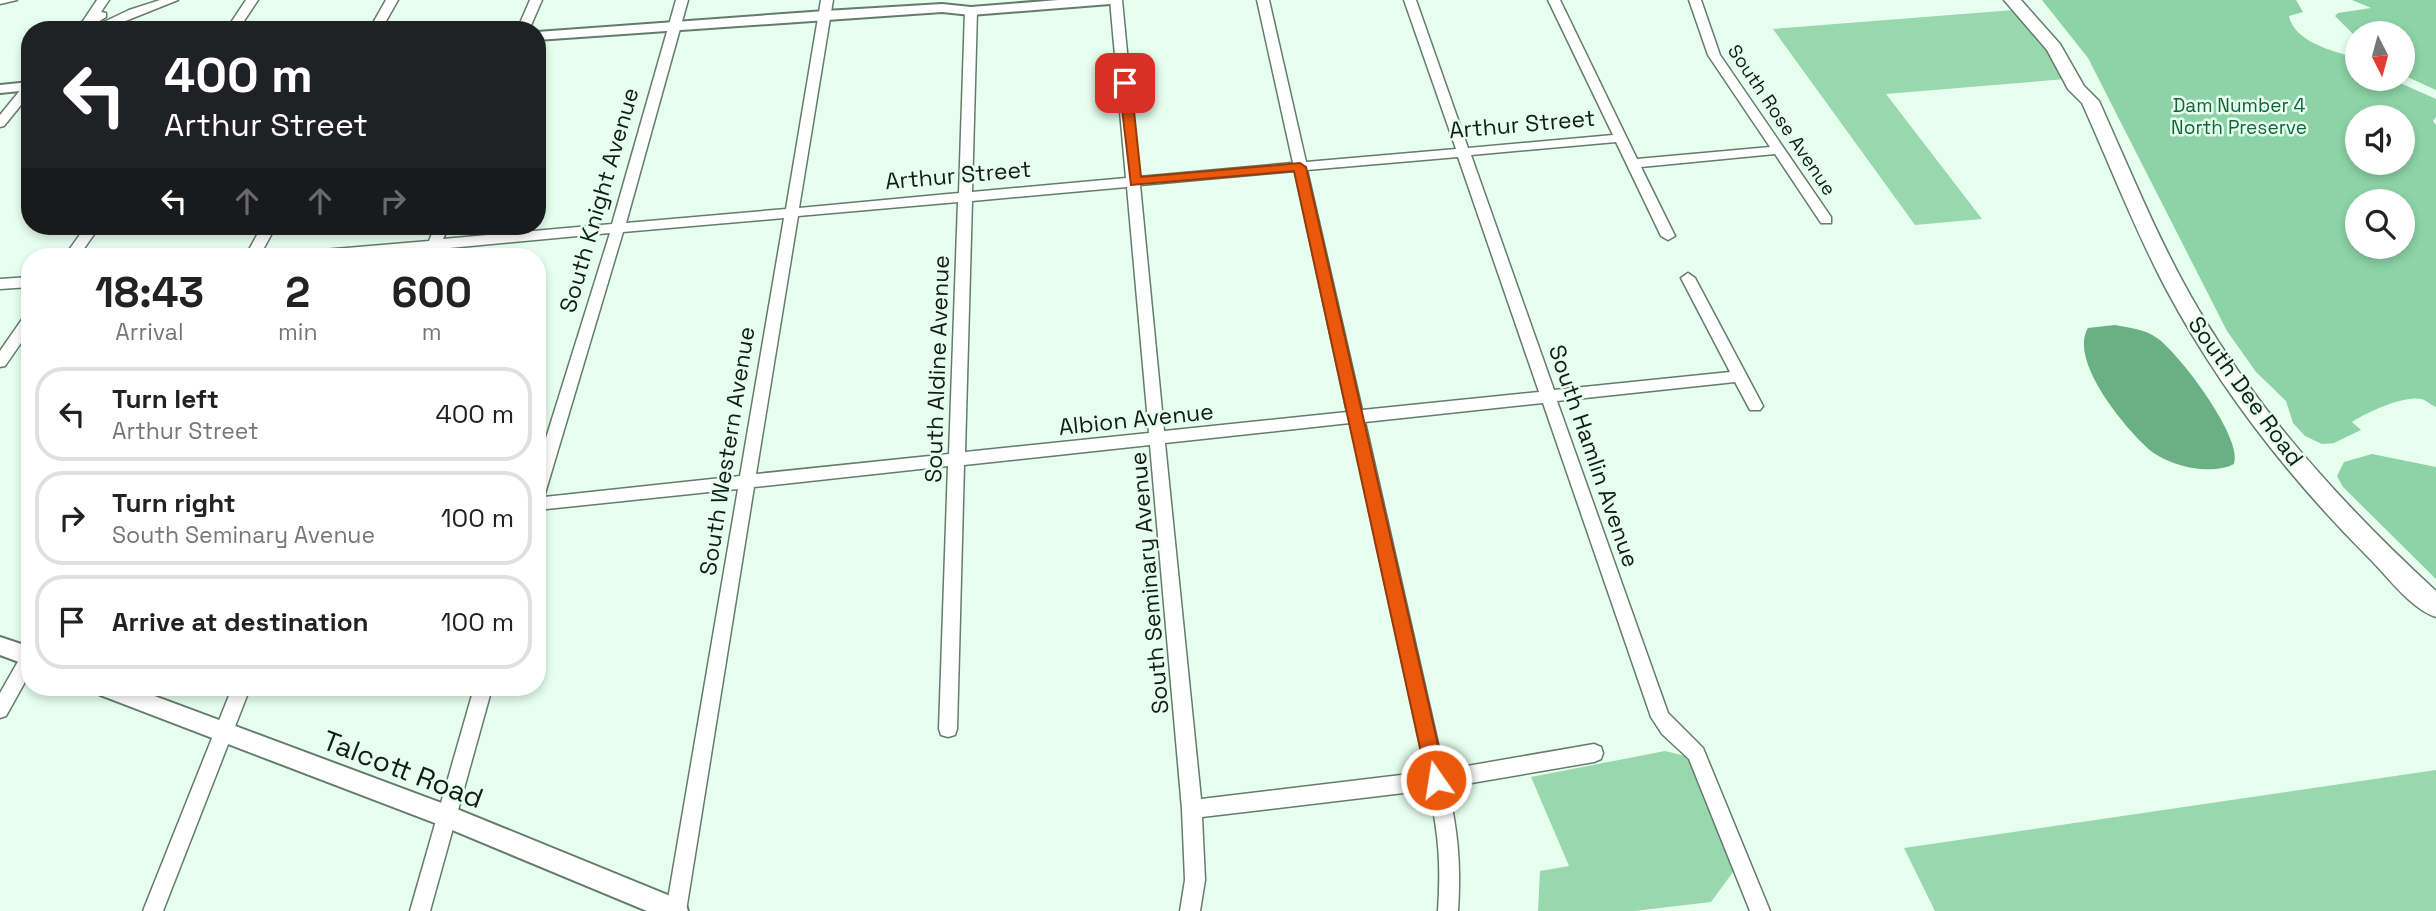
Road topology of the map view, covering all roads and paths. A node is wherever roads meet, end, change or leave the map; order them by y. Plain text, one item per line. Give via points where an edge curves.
1 (11, 0) edge
2 (103, 0) edge
3 (144, 0) edge
4 (172, 0) edge
5 (240, 0) edge
6 (252, 0) edge
7 (392, 0) edge
8 (536, 0) edge
9 (682, 0) edge
10 (1110, 0) edge
11 (1116, 0) edge
12 (1263, 0) edge
13 (1410, 0) edge
14 (1554, 0) edge
15 (1695, 0) edge
16 (2012, 0) edge
17 (2029, 0) edge
18 (0, 1) edge
19 (971, 11) junction
20 (825, 14) edge
21 (92, 21) edge
22 (101, 21) edge
23 (107, 21) edge
24 (225, 21) edge
25 (238, 21) edge
26 (380, 21) edge
27 (527, 21) edge
28 (673, 31) junction
29 (546, 36) edge
30 (546, 47) edge
31 (0, 77) edge
32 (21, 81) edge
33 (21, 85) edge
34 (0, 89) edge
35 (21, 95) edge
36 (2090, 101) junction
37 (0, 123) edge
38 (1620, 138) junction
39 (1780, 150) junction
40 (1462, 152) junction
41 (1632, 164) junction
42 (1300, 167) junction
43 (1135, 182) junction
44 (965, 197) junction
45 (792, 213) junction
46 (1826, 220) dead end
47 (618, 229) junction
48 (1668, 236) dead end
49 (456, 248) edge
50 (1688, 278) dead end
51 (21, 283) edge
52 (0, 284) edge
53 (21, 331) edge
54 (0, 362) edge
55 (1739, 376) junction
56 (1548, 398) junction
57 (1755, 406) dead end
58 (1354, 418) junction
59 (1158, 440) junction
60 (957, 461) junction
61 (546, 465) edge
62 (747, 483) junction
63 (546, 503) edge
64 (2436, 607) edge
65 (0, 646) edge
66 (21, 653) edge
67 (21, 672) edge
68 (128, 696) edge
69 (238, 696) edge
70 (481, 696) edge
71 (0, 710) edge
72 (948, 729) dead end
73 (223, 734) junction
74 (1594, 753) dead end
75 (1436, 780) junction
76 (1192, 809) junction
77 (447, 816) junction
78 (153, 911) edge
79 (420, 911) edge
80 (676, 911) edge
81 (1190, 911) edge
82 (1448, 911) edge
83 (1760, 911) edge

1 - 18 street
2 - 21 street
3 - 22 street
4 - 23 street
5 - 24 street
6 - 25 street
7 - 26 street
8 - 27 street
9 - 28 street, South Knight Avenue
10 - 19 street
11 - 43 street, South Seminary Avenue
12 - 42 street
13 - 40 street, South Hamlin Avenue
14 - 38 street
15 - 39 street, South Rose Avenue via 1714,55
16 - 36 main road, South Dee Road via 2054,48 2077,89
17 - 36 main road, South Dee Road via 2082,71 2091,90
19 - 20 street via 940,19
19 - 44 street, South Aldine Avenue
20 - 28 street
20 - 45 street, South Western Avenue
28 - 29 street
28 - 30 street
28 - 47 street, South Knight Avenue
31 - 32 street
33 - 34 street
35 - 37 street
36 - 64 main road, South Dee Road via 2168,271 2213,350 2328,500
38 - 40 street, Arthur Street
38 - 41 street
39 - 41 street
39 - 46 street, South Rose Avenue
40 - 42 street, Arthur Street
40 - 56 street, South Hamlin Avenue
41 - 48 street
42 - 43 street, Arthur Street
42 - 58 street
43 - 44 street, Arthur Street
43 - 59 street, South Seminary Avenue
44 - 45 street, Arthur Street
44 - 60 street, South Aldine Avenue
45 - 47 street, Arthur Street
45 - 62 street, South Western Avenue
47 - 49 street, Arthur Street
47 - 61 street, South Knight Avenue
50 - 55 street
51 - 52 street
53 - 54 street
55 - 56 street, Albion Avenue
55 - 57 street
56 - 58 street, Albion Avenue
56 - 83 street, South Hamlin Avenue via 1660,717 1696,754
58 - 59 street, Albion Avenue
58 - 75 street
59 - 60 street, Albion Avenue
59 - 76 street, South Seminary Avenue
60 - 62 street, Albion Avenue
60 - 72 street, South Aldine Avenue
62 - 63 street, Albion Avenue
62 - 80 street, South Western Avenue
65 - 66 street
67 - 71 street
68 - 73 street, Talcott Road
69 - 73 street
70 - 77 street
73 - 77 street, Talcott Road
73 - 78 street
74 - 75 street
75 - 76 street
75 - 82 street via 1451,847
76 - 81 street, South Seminary Avenue via 1195,880
77 - 79 street
77 - 80 street, Talcott Road

